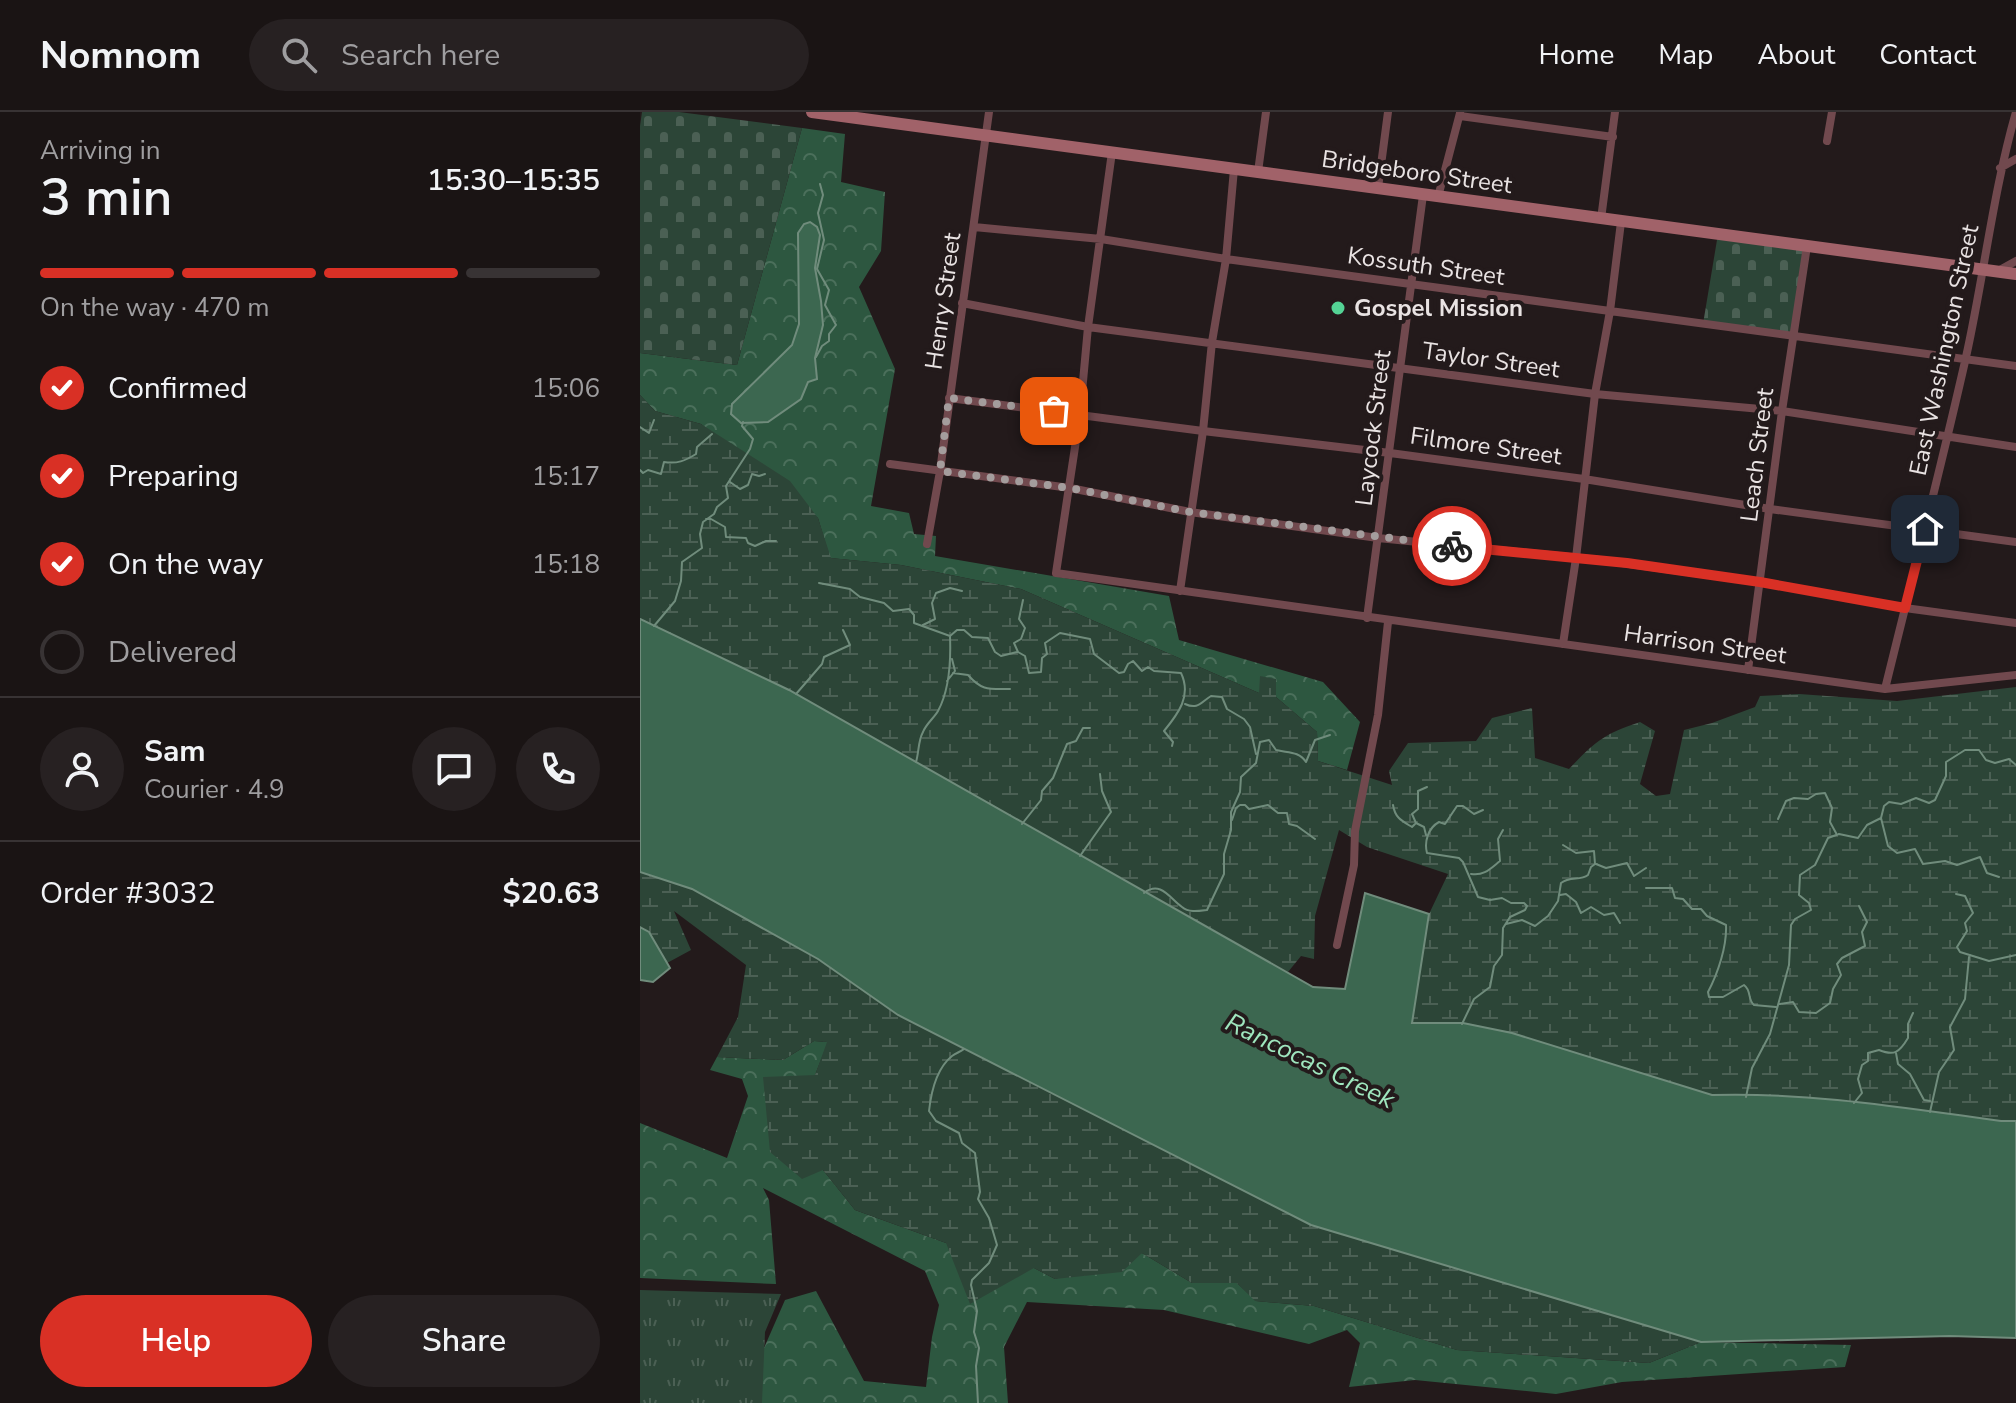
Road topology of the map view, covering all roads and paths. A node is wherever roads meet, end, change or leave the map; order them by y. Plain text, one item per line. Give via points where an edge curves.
1 (812, 112) edge
2 (989, 112) edge
3 (1266, 112) edge
4 (1388, 112) edge
5 (1615, 112) edge
6 (1832, 112) edge
7 (2016, 112) edge
8 (1460, 114) edge
9 (986, 135) junction
10 (1613, 137) junction
11 (1827, 141) dead end
12 (1112, 152) junction
13 (2016, 159) edge
14 (2000, 168) junction
15 (1234, 169) junction
16 (1258, 172) junction
17 (1378, 188) junction
18 (1423, 195) junction
19 (1438, 197) junction
20 (1601, 219) junction
21 (1621, 222) junction
22 (974, 227) junction
23 (1101, 239) junction
24 (1807, 246) junction
25 (1226, 259) junction
26 (2016, 261) edge
27 (1991, 271) junction
28 (2016, 274) edge
29 (1409, 283) junction
30 (962, 303) junction
31 (1610, 311) junction
32 (1088, 327) junction
33 (1793, 336) junction
34 (1212, 342) junction
35 (1965, 360) junction
36 (2016, 366) edge
37 (1401, 368) junction
38 (1595, 394) junction
39 (949, 398) junction
40 (1782, 411) junction
41 (1080, 414) junction
42 (1203, 431) junction
43 (1946, 437) junction
44 (2016, 447) edge
45 (1390, 453) junction
46 (890, 464) dead end
47 (940, 471) junction
48 (1584, 479) junction
49 (1070, 488) junction
50 (1770, 509) junction
51 (1190, 512) junction
52 (1925, 529) junction
53 (1378, 538) junction
54 (2016, 542) edge
55 (927, 544) dead end
56 (1576, 558) junction
57 (1760, 582) junction
58 (1180, 591) junction
59 (1905, 608) junction
60 (1367, 618) junction
61 (1388, 622) junction
62 (2016, 623) edge
63 (1563, 644) junction
64 (1748, 670) junction
65 (2016, 675) edge
66 (1885, 689) junction
67 (1337, 945) dead end

1 - 9 main road, Bridgeboro Street
2 - 9 street, Henry Street
3 - 16 street
4 - 17 street
5 - 10 street
6 - 11 street
7 - 14 street, East Washington Street
8 - 10 street
8 - 19 street
9 - 12 main road, Bridgeboro Street
9 - 22 street, Henry Street
10 - 20 street
12 - 15 main road, Bridgeboro Street
12 - 23 street
13 - 14 street
14 - 27 street, East Washington Street
15 - 16 main road, Bridgeboro Street
15 - 25 street
16 - 17 main road, Bridgeboro Street
17 - 18 main road, Bridgeboro Street
18 - 19 main road, Bridgeboro Street
18 - 29 street, Laycock Street
19 - 20 main road, Bridgeboro Street
20 - 21 main road, Bridgeboro Street
21 - 24 main road, Bridgeboro Street
21 - 31 street
22 - 23 street, Kossuth Street
22 - 30 street, Henry Street
23 - 25 street, Kossuth Street
23 - 32 street
24 - 27 main road, Bridgeboro Street
24 - 33 street, Leach Street
25 - 29 street, Kossuth Street
25 - 34 street
26 - 27 street
27 - 28 main road, Bridgeboro Street
27 - 35 street, East Washington Street
29 - 31 street, Kossuth Street
29 - 37 street, Laycock Street
30 - 32 street, Taylor Street
30 - 39 street, Henry Street
31 - 33 street, Kossuth Street
31 - 38 street
32 - 34 street, Taylor Street
32 - 41 street
33 - 35 street, Kossuth Street
33 - 40 street, Leach Street
34 - 37 street, Taylor Street
34 - 42 street
35 - 36 street, Kossuth Street
35 - 43 street, East Washington Street
37 - 38 street, Taylor Street
37 - 45 street, Laycock Street
38 - 40 street, Taylor Street
38 - 48 street
39 - 41 street, Filmore Street
39 - 47 street, Henry Street
40 - 43 street, Taylor Street
40 - 50 street, Leach Street
41 - 42 street, Filmore Street
41 - 49 street
42 - 45 street, Filmore Street
42 - 51 street
43 - 44 street, Taylor Street
43 - 52 street, East Washington Street
45 - 48 street, Filmore Street
45 - 53 street, Laycock Street
46 - 47 street
47 - 49 street
47 - 55 street, Henry Street
48 - 50 street, Filmore Street
48 - 56 street
49 - 51 street
49 - 58 street, Harrison Street via 1056,573
50 - 52 street, Filmore Street
50 - 57 street, Leach Street
51 - 53 street
51 - 58 street
52 - 54 street, Filmore Street
52 - 59 street, East Washington Street
53 - 56 street
53 - 60 street, Laycock Street
56 - 57 street
56 - 63 street
57 - 59 street
57 - 64 street, Leach Street
58 - 60 street, Harrison Street
59 - 62 street
59 - 66 street, East Washington Street
60 - 61 street, Harrison Street
61 - 63 street, Harrison Street
61 - 67 street via 1378,715
63 - 64 street, Harrison Street
64 - 66 street, Harrison Street
65 - 66 street, Harrison Street

